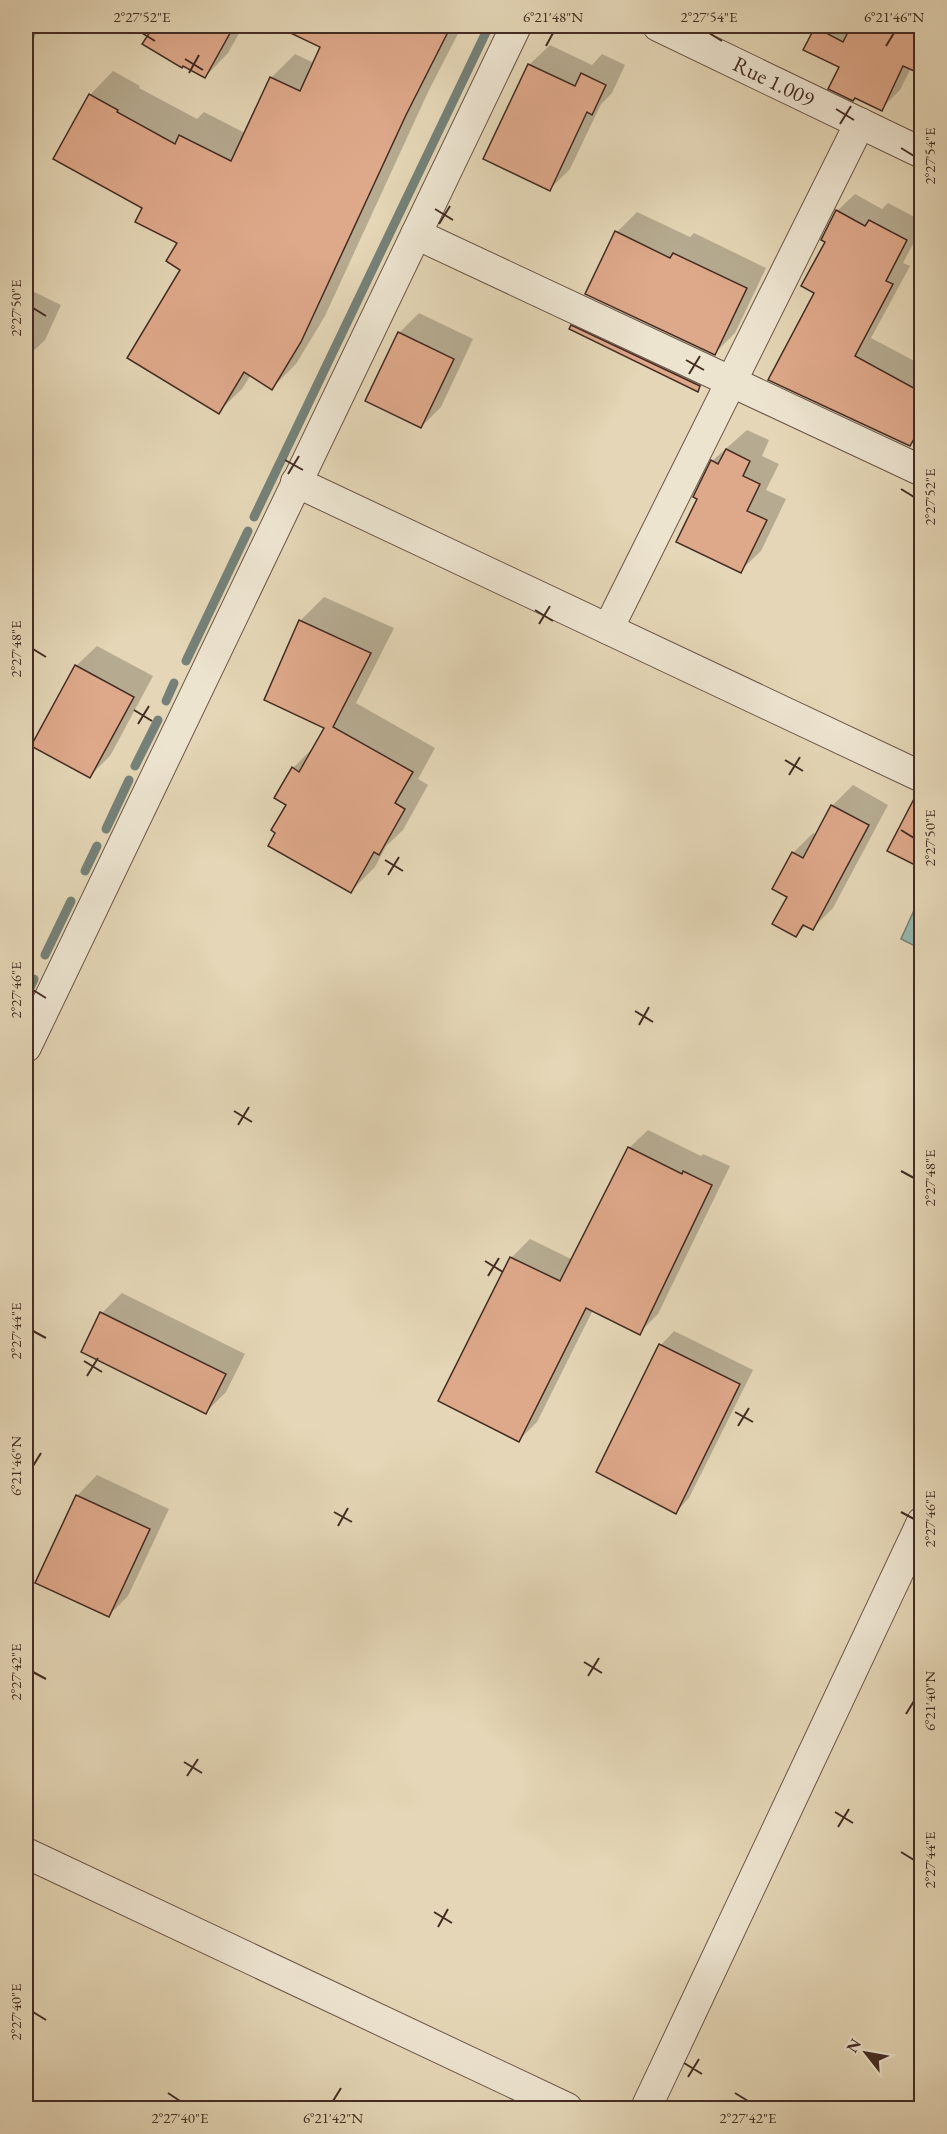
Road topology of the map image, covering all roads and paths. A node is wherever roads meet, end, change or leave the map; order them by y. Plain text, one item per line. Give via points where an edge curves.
1 (516, 26) edge
2 (658, 26) edge
3 (860, 123) junction
4 (921, 153) edge
5 (416, 234) junction
6 (731, 382) junction
7 (921, 471) edge
8 (296, 482) junction
9 (608, 629) junction
10 (921, 777) edge
11 (26, 1047) edge
12 (921, 1522) edge
13 (27, 1856) edge
14 (567, 2109) edge
15 (646, 2109) edge

1 - 5 street
2 - 3 street, Rue 1.009
3 - 4 street, Rue 1.009
3 - 6 street
5 - 6 street
5 - 8 street
6 - 7 street
6 - 9 street
8 - 9 street
8 - 11 street
9 - 10 street
12 - 15 street
13 - 14 street

